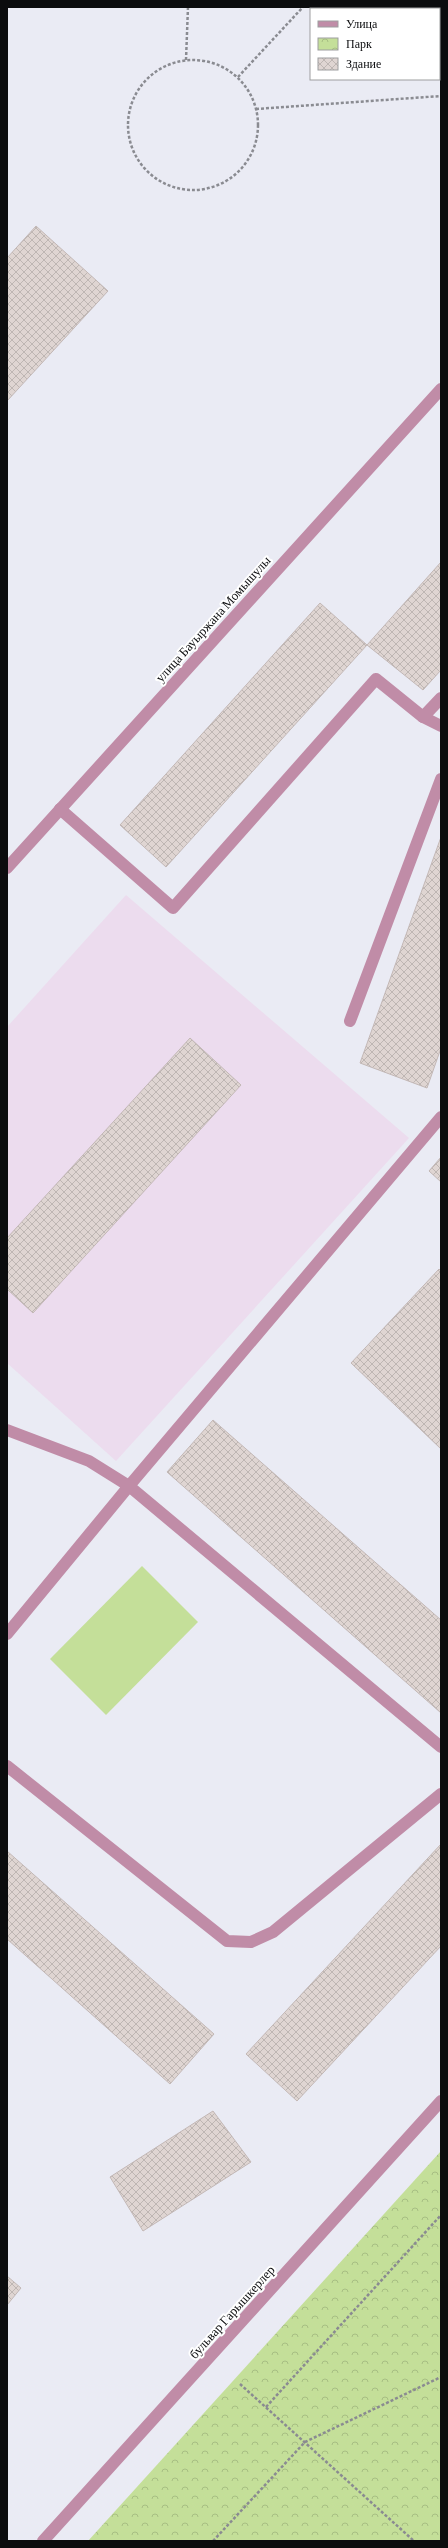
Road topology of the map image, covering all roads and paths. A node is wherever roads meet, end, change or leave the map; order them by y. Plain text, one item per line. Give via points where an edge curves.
1 (188, 7) edge
2 (303, 7) edge
3 (186, 60) junction
4 (238, 77) junction
5 (441, 96) edge
6 (256, 109) junction
7 (441, 389) edge
8 (441, 698) edge
9 (423, 717) junction
10 (441, 726) edge
11 (441, 779) edge
12 (60, 809) junction
13 (7, 868) edge
14 (350, 1021) dead end
15 (441, 1116) edge
16 (7, 1430) edge
17 (129, 1486) junction
18 (7, 1634) edge
19 (441, 1747) edge
20 (7, 1766) edge
21 (441, 1794) edge
22 (441, 2101) edge
23 (441, 2215) edge
24 (441, 2377) edge
25 (240, 2384) dead end
26 (266, 2407) junction
27 (305, 2442) junction
28 (43, 2541) edge
29 (213, 2541) edge
30 (414, 2541) edge

1 - 3 path
2 - 4 path
3 - 4 path via 204,60 222,66
3 - 6 path via 164,66 146,80 133,98 128,120 130,142 140,163 155,178 176,188 198,190 220,184 239,171 252,153 258,132
4 - 6 path via 250,92
5 - 6 path
7 - 12 street, улица Бауыржана Момышулы
8 - 9 street
9 - 10 street
9 - 12 street via 376,679 173,908
11 - 14 street
12 - 13 street, улица Бауыржана Момышулы
15 - 17 street
16 - 17 street via 89,1461
17 - 18 street
17 - 19 street
20 - 21 street via 227,1941 251,1942 273,1932
22 - 28 street, бульвар Гарышкерлер
23 - 26 path
24 - 27 path
25 - 26 path
26 - 27 path
27 - 29 path
27 - 30 path

